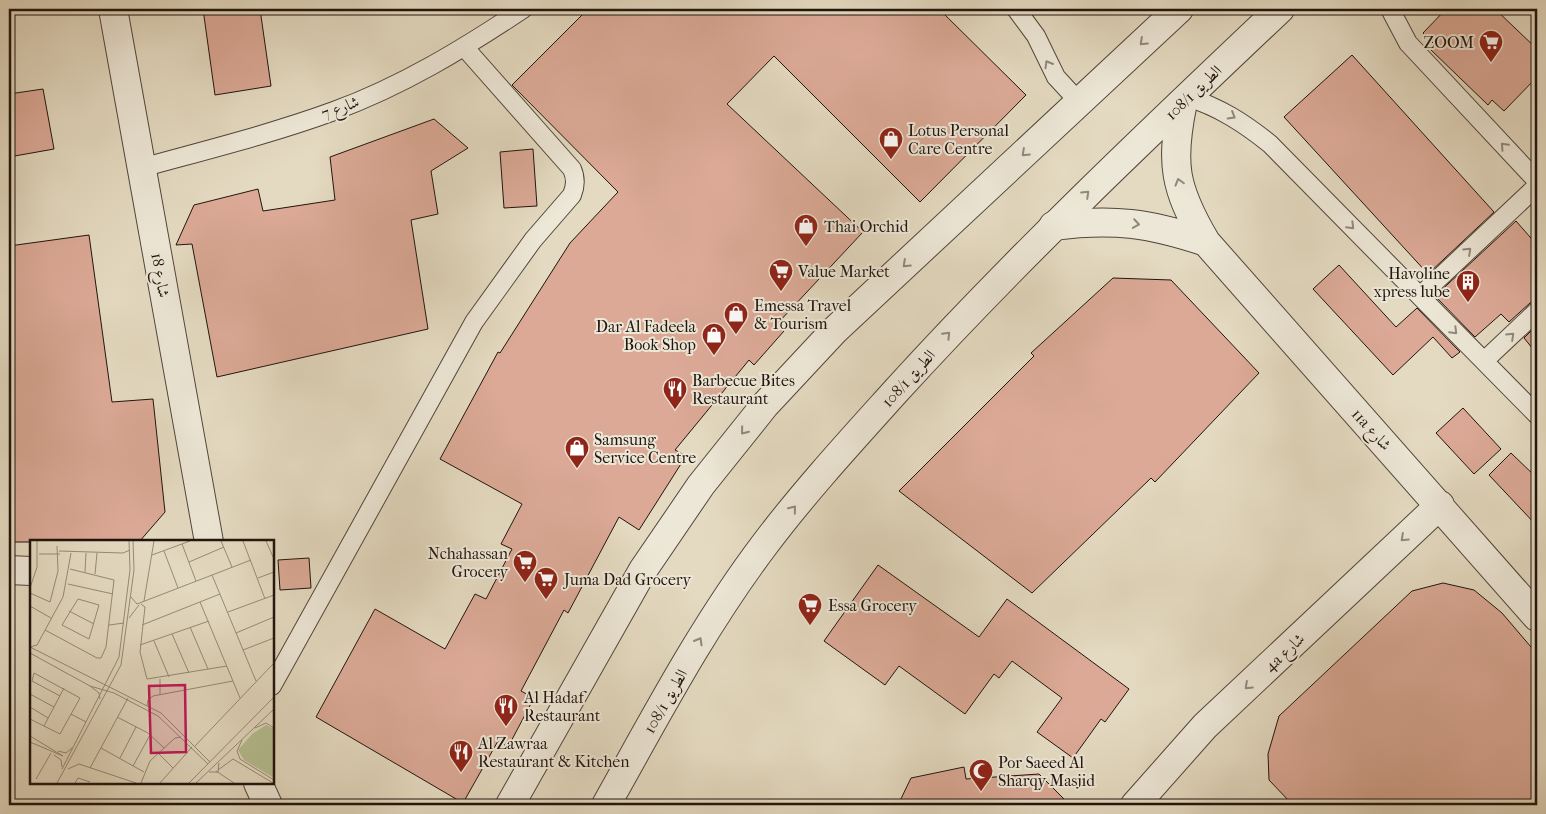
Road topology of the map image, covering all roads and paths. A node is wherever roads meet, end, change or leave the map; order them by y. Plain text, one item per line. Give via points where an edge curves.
1 (113, 9) edge
2 (523, 9) edge
3 (1016, 9) edge
4 (1179, 9) edge
5 (1280, 9) edge
6 (1390, 9) edge
7 (466, 48) junction
8 (1185, 99) junction
9 (1079, 102) junction
10 (141, 168) junction
11 (1537, 182) edge
12 (1537, 186) edge
13 (1053, 226) junction
14 (1206, 242) junction
15 (1420, 296) junction
16 (1537, 311) edge
17 (1484, 360) junction
18 (1537, 415) edge
19 (1440, 505) junction
20 (209, 540) edge
21 (9, 570) edge
22 (30, 571) edge
23 (1537, 617) edge
24 (274, 682) edge
25 (258, 784) edge
26 (268, 805) edge
27 (510, 805) edge
28 (606, 805) edge
29 (1135, 805) edge

1 - 10 street, شارع 18
2 - 7 lane, شارع 7
9 -> 3 lane via 1056,77 1036,36
4 -> 9 street
5 - 8 street, 108/1 الطريق
11 -> 6 lane via 1408,43
7 - 10 lane, شارع 7 via 401,82 334,110
7 - 24 lane via 572,169 576,187 507,273 474,322
13 -> 8 street, 108/1 الطريق
14 -> 8 street, 11a شارع via 1187,210 1177,175 1176,138
8 -> 15 lane via 1210,104 1270,144
9 -> 27 street via 834,330 765,405 701,485 643,570
10 - 20 street, شارع 18
15 -> 12 lane
13 -> 14 street, 11a شارع via 1092,221 1131,222
28 -> 13 street, 108/1 الطريق via 710,623 765,545 825,469 929,354
14 - 19 street, 11a شارع
15 -> 17 lane
17 -> 16 lane
17 - 18 lane
19 - 23 street, 11a شارع
19 -> 29 street, 4a شارع via 1205,726
21 - 22 street
25 - 26 street

